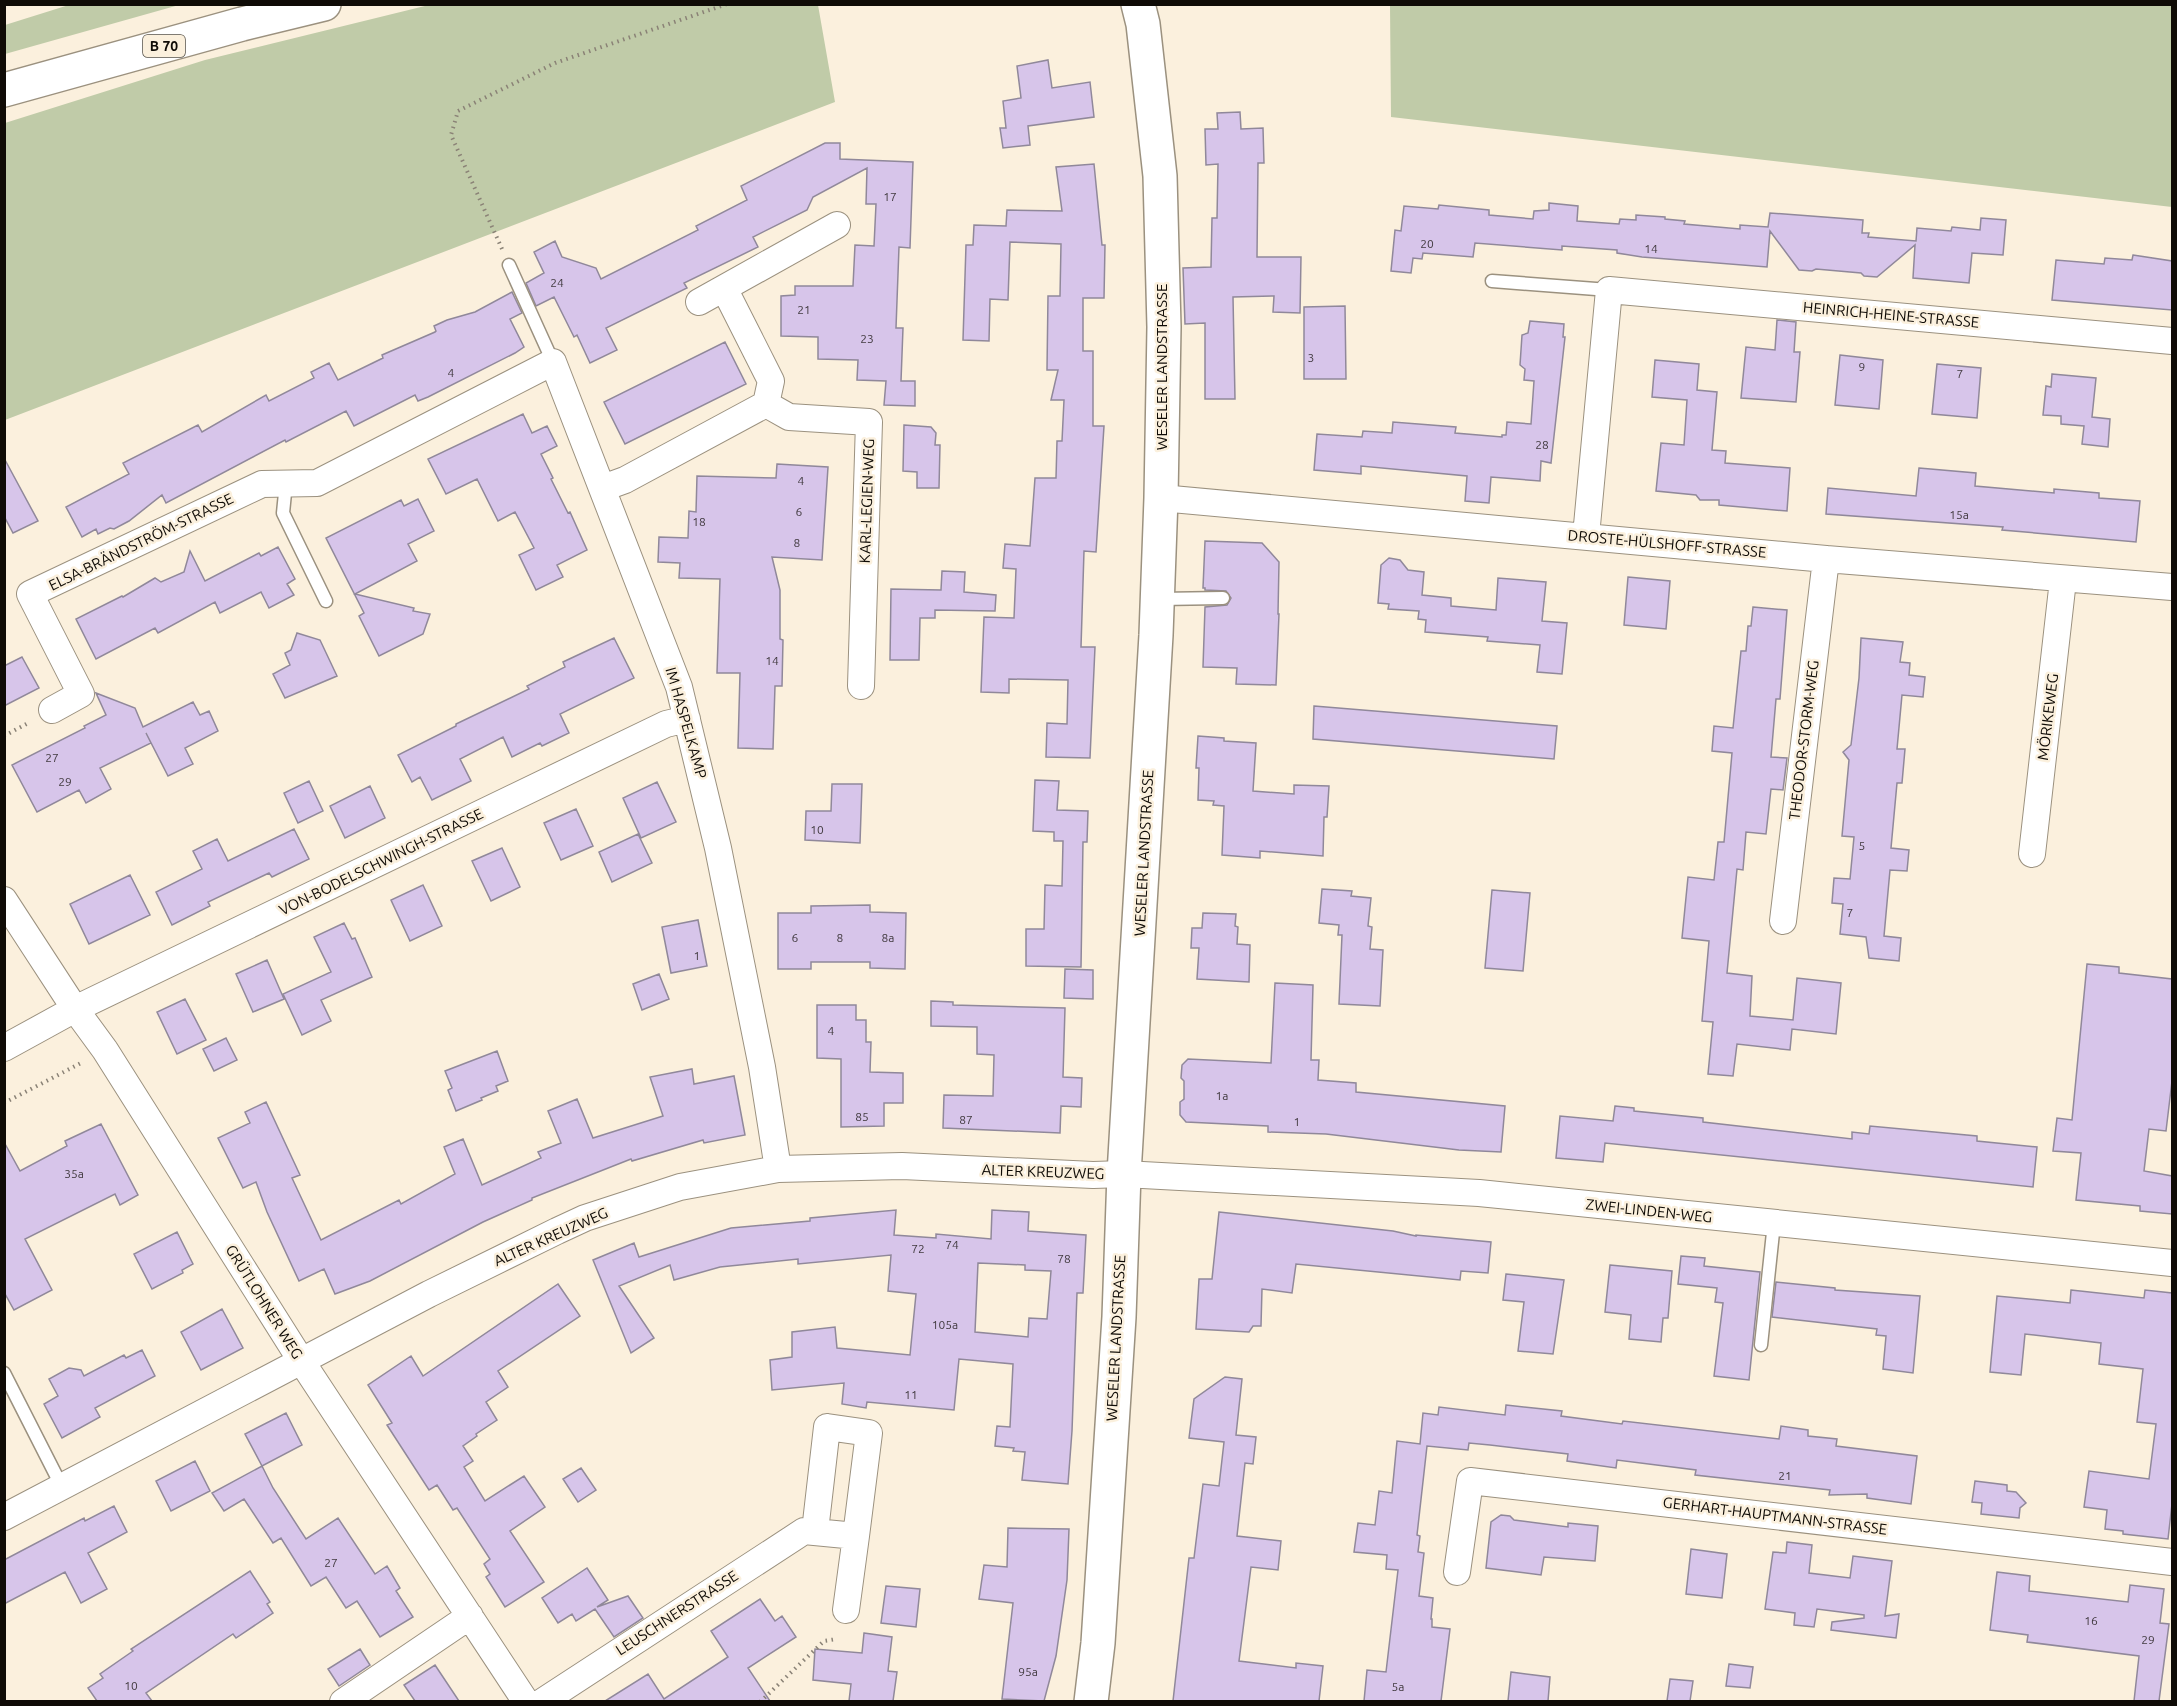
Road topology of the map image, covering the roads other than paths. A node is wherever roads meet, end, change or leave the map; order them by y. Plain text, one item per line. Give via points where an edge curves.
1 (324, 4) edge
2 (1138, 4) edge
3 (4, 90) edge
4 (837, 225) dead end
5 (509, 265) road end
6 (1492, 280) dead end
7 (724, 288) junction
8 (1609, 290) junction
9 (699, 302) dead end
10 (2172, 341) edge
11 (554, 362) junction
12 (766, 404) junction
13 (286, 483) junction
14 (603, 488) junction
15 (1161, 498) junction
16 (1586, 536) junction
17 (1826, 559) junction
18 (2063, 580) junction
19 (2172, 588) edge
20 (1223, 598) dead end
21 (1157, 599) junction
22 (326, 601) dead end
23 (861, 686) dead end
24 (52, 710) dead end
25 (687, 719) junction
26 (2032, 854) dead end
27 (4, 900) edge
28 (1783, 921) dead end
29 (75, 1009) junction
30 (4, 1048) edge
31 (778, 1170) junction
32 (1124, 1174) junction
33 (1774, 1223) junction
34 (2172, 1263) edge
35 (1761, 1346) dead end
36 (302, 1362) junction
37 (4, 1373) edge
38 (62, 1487) junction
39 (4, 1517) edge
40 (815, 1531) junction
41 (856, 1536) junction
42 (2172, 1562) edge
43 (1457, 1572) dead end
44 (846, 1610) dead end
45 (470, 1616) junction
46 (343, 1701) edge
47 (526, 1701) edge
48 (542, 1701) edge
49 (1091, 1701) edge

1 - 3 street, B 70
2 - 15 street, WESELER LANDSTRASSE via 1160,176 1164,315
4 - 7 street
5 - 11 lane, IM HASPELKAMP
6 - 8 lane, HEINRICH-HEINE-STRASSE
7 - 9 street
7 - 12 street via 771,381
8 - 10 street, HEINRICH-HEINE-STRASSE
8 - 16 street
11 - 13 street, ELSA-BRÄNDSTRÖM-STRASSE via 317,483
11 - 14 street, IM HASPELKAMP
12 - 14 street
12 - 23 street, KARL-LEGIEN-WEG via 789,417 869,422
13 - 22 lane via 283,513
13 - 24 street, ELSA-BRÄNDSTRÖM-STRASSE via 262,483 30,594 81,694
14 - 25 street, IM HASPELKAMP via 679,687
15 - 16 street, DROSTE-HÜLSHOFF-STRASSE
15 - 21 street, WESELER LANDSTRASSE
16 - 17 street, DROSTE-HÜLSHOFF-STRASSE
17 - 18 street, DROSTE-HÜLSHOFF-STRASSE
17 - 28 street, THEODOR-STORM-WEG
18 - 19 street, DROSTE-HÜLSHOFF-STRASSE
18 - 26 street, MÖRIKEWEG
20 - 21 lane
21 - 32 street, WESELER LANDSTRASSE
25 - 29 street, VON-BODELSCHWINGH-STRASSE via 666,724
25 - 31 street, IM HASPELKAMP via 747,987
27 - 29 street, GRÜTLOHNER WEG
29 - 30 street, VON-BODELSCHWINGH-STRASSE
29 - 36 street, GRÜTLOHNER WEG via 105,1050
31 - 32 street, ALTER KREUZWEG via 902,1166
31 - 36 street, ALTER KREUZWEG via 680,1187 585,1218 429,1294
32 - 33 street, ZWEI-LINDEN-WEG via 1479,1193
32 - 49 street, WESELER LANDSTRASSE via 1119,1317
33 - 34 street, ZWEI-LINDEN-WEG
33 - 35 lane
36 - 38 street, ALTER KREUZWEG
36 - 45 street, GRÜTLOHNER WEG
37 - 38 lane
38 - 39 street, ALTER KREUZWEG
40 - 41 street, LEUSCHNERSTRASSE
40 - 41 street via 827,1427 869,1433
40 - 48 street, LEUSCHNERSTRASSE via 804,1531
41 - 44 street
42 - 43 street, GERHART-HAUPTMANN-STRASSE via 1470,1481
45 - 46 street
45 - 47 street, GRÜTLOHNER WEG

